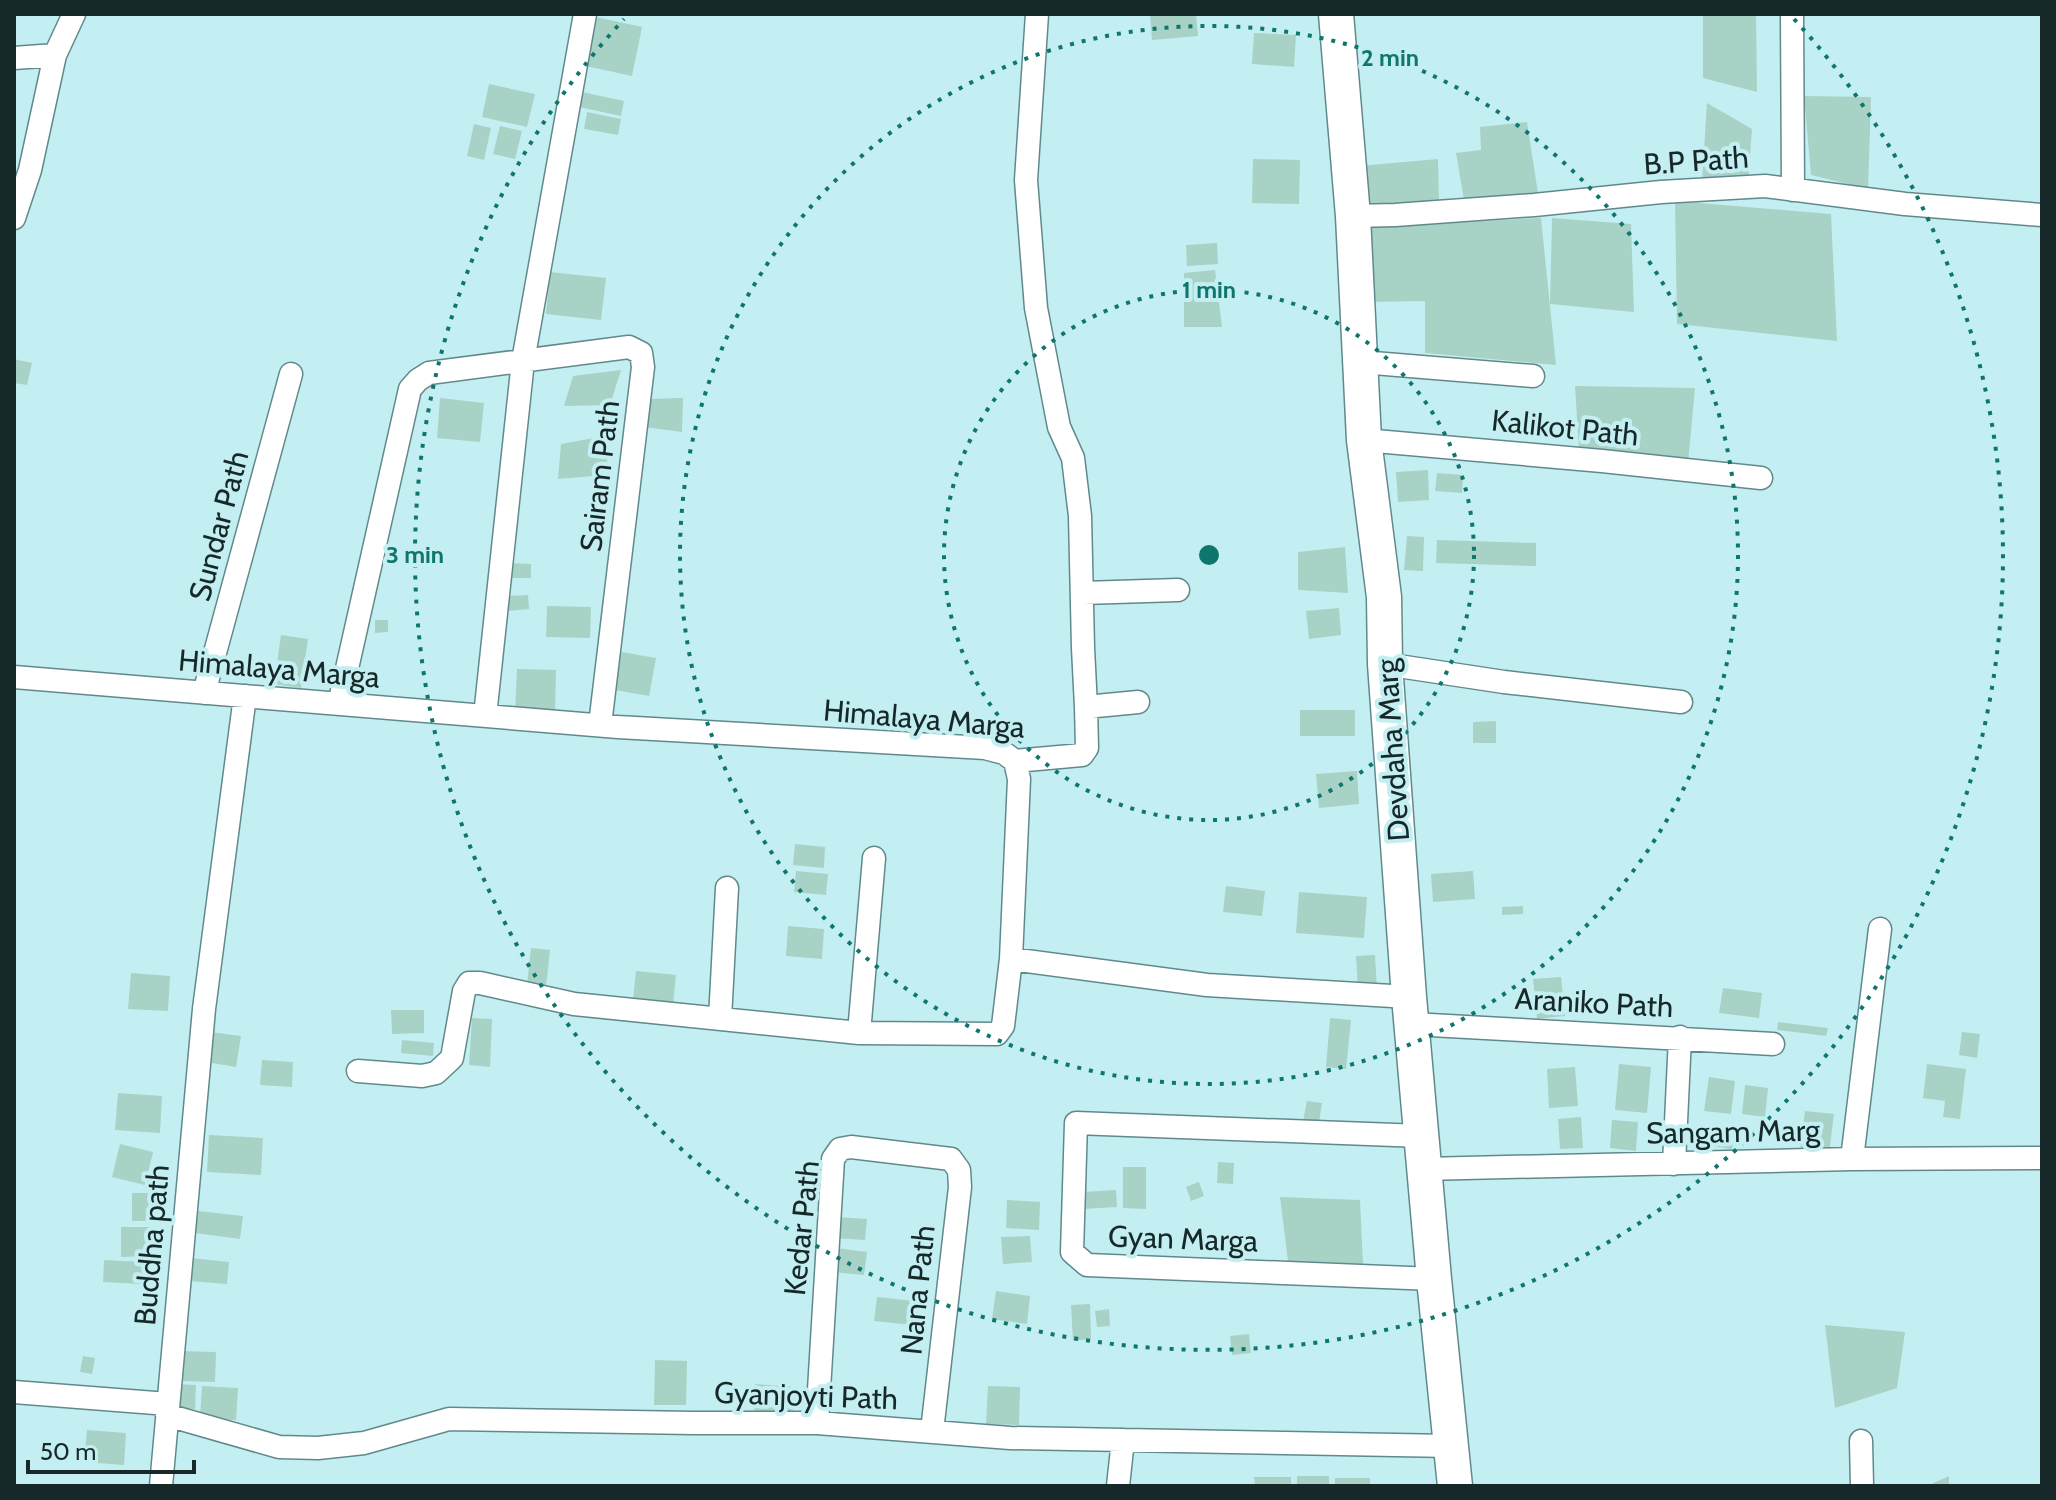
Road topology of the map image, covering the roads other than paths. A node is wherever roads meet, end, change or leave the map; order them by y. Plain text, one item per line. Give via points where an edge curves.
1 (74, 14) edge
2 (585, 14) edge
3 (1037, 14) edge
4 (1336, 14) edge
5 (1792, 14) edge
6 (55, 55) junction
7 (14, 58) edge
8 (22, 170) edge
9 (1793, 190) junction
10 (2042, 215) edge
11 (1353, 216) junction
12 (14, 218) edge
13 (523, 361) junction
14 (1361, 362) junction
15 (291, 374) dead end
16 (1533, 376) dead end
17 (1364, 440) junction
18 (1761, 478) dead end
19 (1178, 590) dead end
20 (1083, 593) junction
21 (1385, 664) junction
22 (14, 677) edge
23 (204, 693) junction
24 (245, 696) junction
25 (1138, 702) dead end
26 (1681, 702) dead end
27 (339, 704) junction
28 (1086, 707) junction
29 (485, 716) junction
30 (600, 725) junction
31 (1015, 761) junction
32 (874, 858) dead end
33 (727, 888) dead end
34 (1880, 929) dead end
35 (1011, 959) junction
36 (1411, 1010) junction
37 (720, 1019) junction
38 (859, 1033) junction
39 (1680, 1037) junction
40 (1773, 1044) dead end
41 (358, 1071) dead end
42 (1422, 1152) junction
43 (2042, 1158) edge
44 (951, 1159) joint
45 (1852, 1159) junction
46 (1674, 1164) junction
47 (1434, 1279) junction
48 (14, 1392) edge
49 (167, 1410) junction
50 (817, 1423) junction
51 (932, 1431) junction
52 (1123, 1440) junction
53 (1861, 1441) dead end
54 (1451, 1446) junction
55 (161, 1486) edge
56 (1118, 1486) edge
57 (1455, 1486) edge
58 (1862, 1486) edge

1 - 6 street
2 - 13 street
3 - 20 street, Himalaya Marga via 1026,180 1036,308 1059,427 1073,458
4 - 11 main road, Devdaha Marg
5 - 9 street
6 - 7 street
6 - 8 street
8 - 12 street
9 - 10 street, B.P Path
9 - 11 street, B.P Path via 1765,186 1661,192
11 - 14 main road, Devdaha Marg
13 - 27 street, Sairam Path via 429,373 410,389
13 - 29 street
13 - 30 street, Sairam Path via 629,347 641,353
14 - 16 street
14 - 17 main road, Devdaha Marg
15 - 23 street, Sundar Path
17 - 18 street, Kalikot Path
17 - 21 main road, Devdaha Marg via 1384,597
19 - 20 street
20 - 28 street, Himalaya Marga
21 - 26 street
21 - 36 main road, Devdaha Marg
22 - 23 street, Himalaya Marga
23 - 24 street, Himalaya Marga
24 - 27 street, Himalaya Marga
24 - 49 street, Buddha path via 204,1009
25 - 28 street
27 - 29 street, Himalaya Marga
28 - 31 street, Himalaya Marga via 1087,748 1082,755
29 - 30 street, Himalaya Marga
30 - 31 street, Himalaya Marga via 985,748
31 - 35 street via 1019,779
32 - 38 street
33 - 37 street
34 - 45 street
35 - 36 street, Araniko Path
35 - 38 street via 1003,1026 997,1034
36 - 39 street, Araniko Path
36 - 42 main road, Devdaha Marg
37 - 38 street
37 - 41 street via 574,1004 469,983 452,1058 436,1073
39 - 40 street, Araniko Path
39 - 46 street
42 - 46 street, Sangam Marg
42 - 47 main road, Devdaha Marg
42 - 47 street, Gyan Marga via 1076,1123 1072,1252 1087,1265
43 - 45 street, Sangam Marg
44 - 50 street, Kedar Path via 851,1147 840,1149 833,1159
44 - 51 street, Nana Path via 959,1170 960,1187
45 - 46 street, Sangam Marg
47 - 54 main road, Devdaha Marg
48 - 49 street, Gyanjoyti Path
49 - 50 street, Gyanjoyti Path via 279,1447 305,1448 364,1443 449,1419
49 - 55 street, Buddha path
50 - 51 street, Gyanjoyti Path
51 - 52 street, Gyanjoyti Path
52 - 54 street, Gyanjoyti Path
52 - 56 street
53 - 58 street
54 - 57 main road, Devdaha Marg

